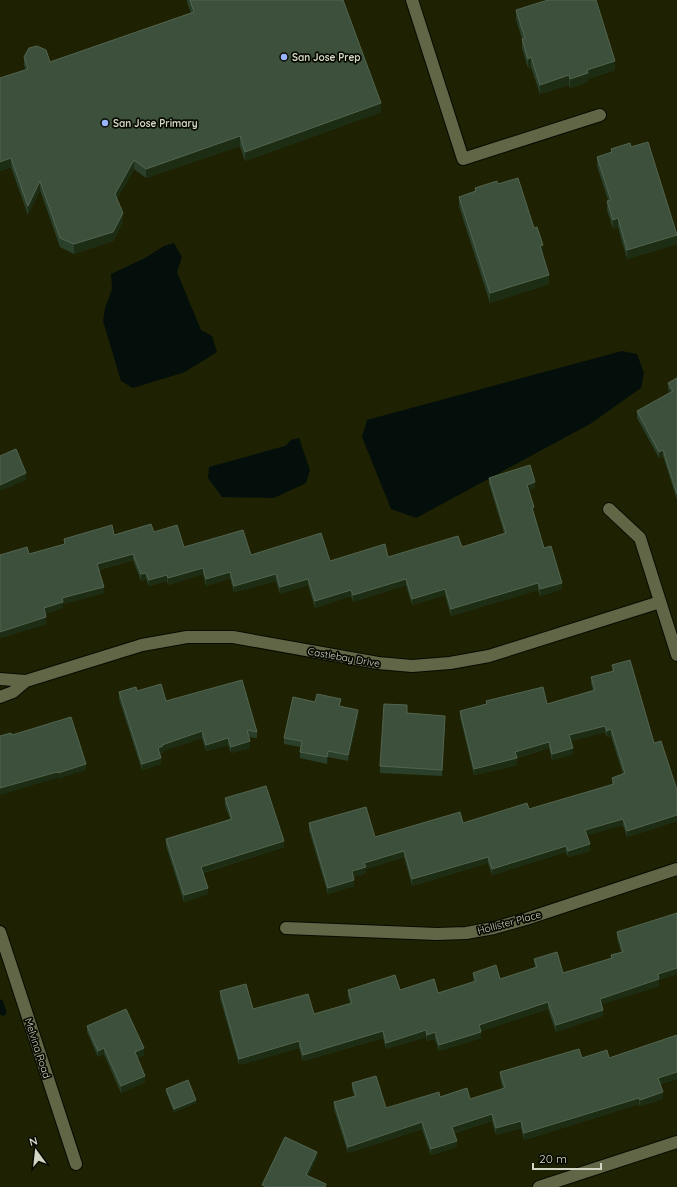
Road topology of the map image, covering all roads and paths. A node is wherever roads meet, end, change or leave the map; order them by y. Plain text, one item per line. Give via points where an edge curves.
1 (412, 0) edge
2 (600, 115) dead end
3 (608, 509) dead end
4 (660, 602) junction
5 (677, 655) edge
6 (0, 679) edge
7 (26, 681) junction
8 (0, 697) edge
9 (677, 869) edge
10 (286, 928) dead end
11 (0, 932) edge
12 (677, 1142) edge
13 (76, 1164) dead end
14 (539, 1187) edge

1 - 2 street via 463,159
3 - 4 street via 640,538
4 - 5 street
4 - 7 street, Castlebay Drive via 489,656 450,663 412,666 378,663 233,637 187,637 142,644
6 - 7 street, Castlebay Drive
7 - 8 street, Castlebay Drive via 13,692
9 - 10 street, Hollister Place via 526,919 466,933
11 - 13 street, Melvina Road
12 - 14 street

